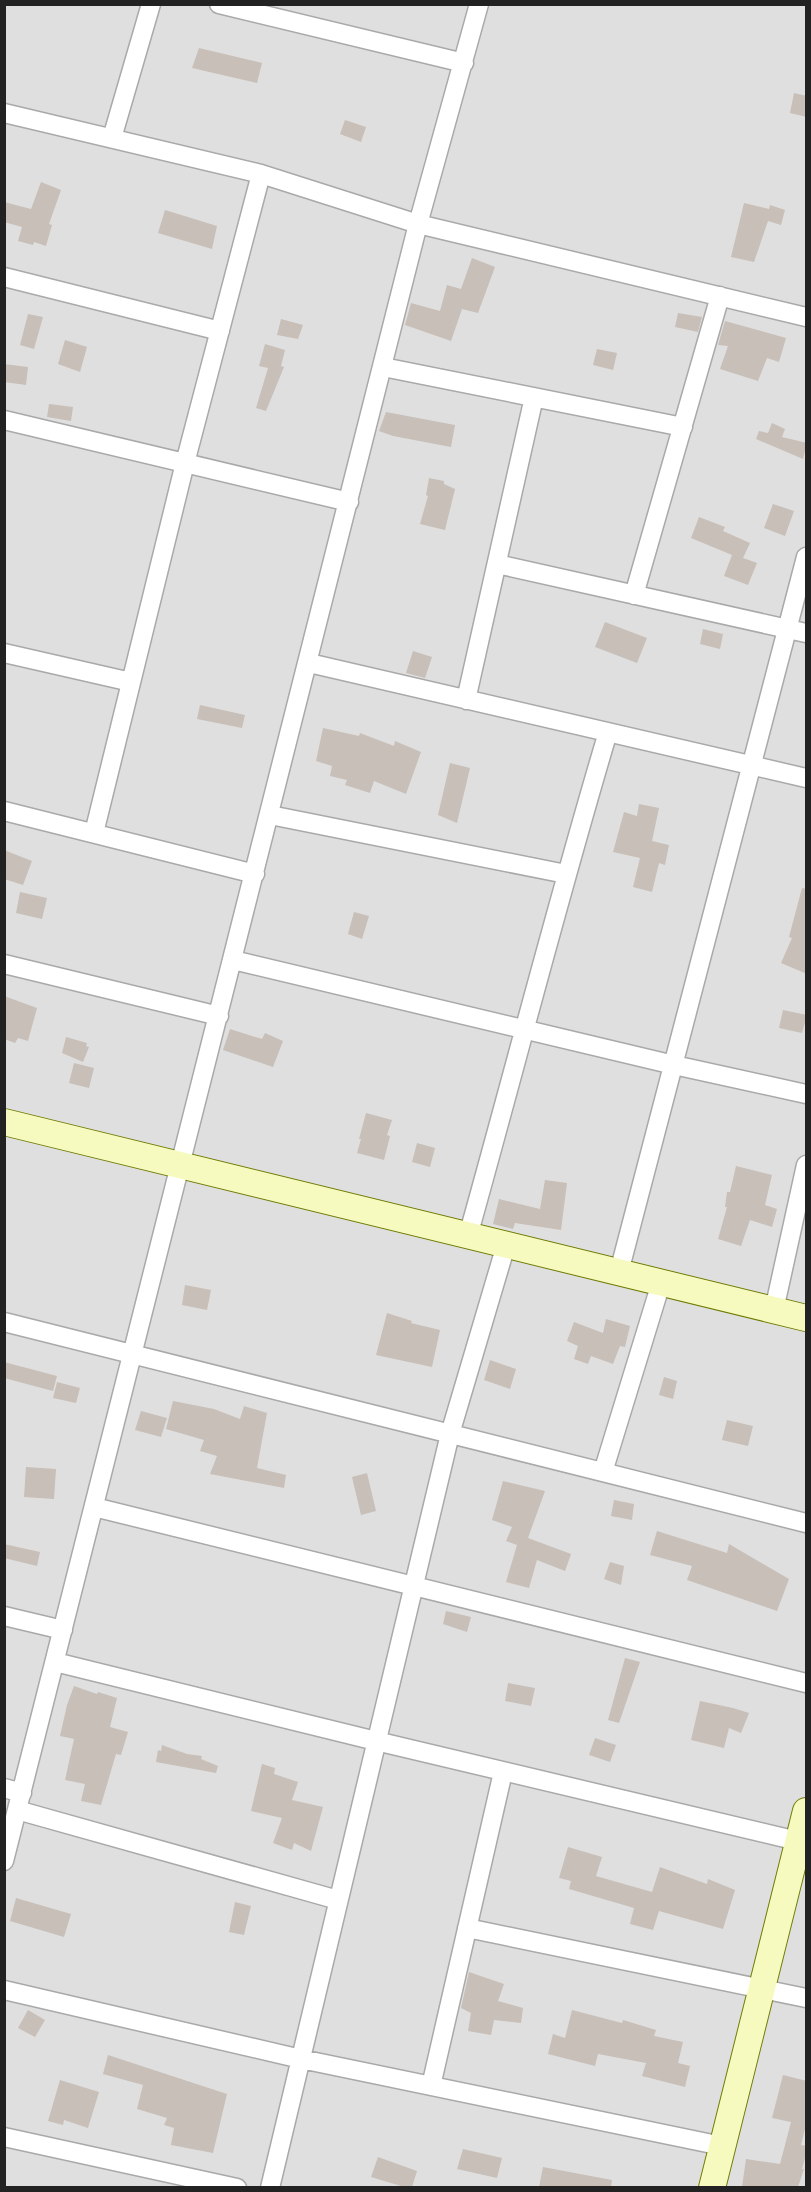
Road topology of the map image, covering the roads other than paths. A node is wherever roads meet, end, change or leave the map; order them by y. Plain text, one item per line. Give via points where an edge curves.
1 (151, 4) edge
2 (219, 4) edge
3 (479, 4) edge
4 (464, 63) junction
5 (4, 112) edge
6 (112, 138) junction
7 (261, 174) junction
8 (418, 224) junction
9 (4, 277) edge
10 (720, 296) junction
11 (807, 317) edge
12 (220, 331) junction
13 (383, 367) junction
14 (534, 398) junction
15 (4, 420) edge
16 (683, 427) junction
17 (185, 463) junction
18 (350, 502) junction
19 (807, 556) edge
20 (496, 564) junction
21 (634, 595) junction
22 (788, 629) junction
23 (807, 633) edge
24 (4, 653) edge
25 (309, 663) junction
26 (131, 682) junction
27 (466, 700) junction
28 (608, 732) junction
29 (753, 765) junction
30 (807, 778) edge
31 (4, 811) edge
32 (270, 815) junction
33 (94, 833) junction
34 (255, 874) junction
35 (566, 874) junction
36 (233, 960) junction
37 (4, 964) edge
38 (219, 1016) junction
39 (526, 1029) junction
40 (674, 1065) junction
41 (807, 1094) edge
42 (4, 1122) edge
43 (181, 1165) junction
44 (807, 1165) edge
45 (468, 1236) junction
46 (506, 1245) junction
47 (619, 1272) junction
48 (662, 1283) junction
49 (774, 1310) junction
50 (807, 1318) edge
51 (4, 1322) edge
52 (133, 1355) junction
53 (450, 1434) junction
54 (603, 1472) junction
55 (94, 1507) junction
56 (807, 1523) edge
57 (413, 1586) junction
58 (4, 1616) edge
59 (63, 1630) junction
60 (55, 1662) junction
61 (807, 1683) edge
62 (376, 1741) junction
63 (503, 1772) junction
64 (15, 1797) edge
65 (807, 1811) edge
66 (803, 1842) edge
67 (4, 1861) edge
68 (338, 1900) junction
69 (467, 1928) junction
70 (761, 1989) junction
71 (4, 1990) edge
72 (807, 1998) edge
73 (301, 2059) junction
74 (431, 2086) junction
75 (4, 2137) edge
76 (722, 2146) junction
77 (237, 2187) edge
78 (270, 2187) edge
79 (712, 2187) edge

1 - 6 street
2 - 4 street
3 - 4 street
4 - 8 street
5 - 6 street
6 - 7 street
7 - 8 street
7 - 12 street
8 - 10 street
8 - 13 street
9 - 12 street
10 - 11 street
10 - 16 street
12 - 17 street
13 - 14 street
13 - 18 street
14 - 16 street
14 - 20 street
15 - 17 street
16 - 21 street
17 - 18 street
17 - 26 street
18 - 25 street
19 - 22 street
20 - 21 street
20 - 27 street
21 - 22 street
22 - 23 street
22 - 29 street
24 - 26 street
25 - 27 street
25 - 32 street
26 - 33 street
27 - 28 street
28 - 29 street
28 - 35 street
29 - 30 street
29 - 40 street
31 - 33 street
32 - 34 street
32 - 35 street
33 - 34 street
34 - 36 street
35 - 39 street
36 - 38 street
36 - 39 street
37 - 38 street
38 - 43 street
39 - 40 street
39 - 45 street
40 - 41 street
40 - 47 street
42 - 43 street
43 - 45 street
43 - 52 street
44 - 49 street
45 - 46 street
46 - 47 street
46 - 53 street
47 - 48 street
48 - 49 street
48 - 54 street
49 - 50 street
51 - 52 street
52 - 53 street
52 - 55 street
53 - 54 street
53 - 57 street
54 - 56 street
55 - 57 street
55 - 59 street
57 - 61 street
57 - 62 street
58 - 59 street
59 - 60 street
60 - 62 street
60 - 64 street
62 - 63 street
62 - 68 street
63 - 66 street
63 - 69 street
64 - 67 street
64 - 68 street
65 - 66 street
66 - 70 street
68 - 73 street
69 - 70 street
69 - 74 street
70 - 72 street
70 - 76 street
71 - 73 street
73 - 74 street
73 - 78 street
74 - 76 street
75 - 77 street
76 - 79 street

